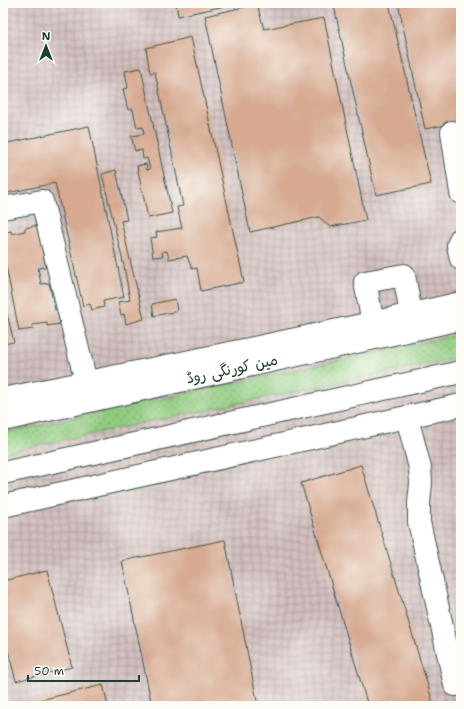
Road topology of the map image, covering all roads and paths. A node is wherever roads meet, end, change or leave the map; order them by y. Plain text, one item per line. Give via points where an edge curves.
1 (452, 132) dead end
2 (461, 193) edge
3 (3, 208) edge
4 (461, 238) edge
5 (461, 259) edge
6 (461, 303) edge
7 (411, 314) junction
8 (461, 319) edge
9 (373, 322) junction
10 (461, 372) edge
11 (86, 382) junction
12 (3, 399) edge
13 (461, 405) edge
14 (407, 417) junction
15 (3, 420) edge
16 (3, 473) edge
17 (3, 506) edge
18 (455, 685) dead end

1 - 2 main road
3 - 11 main road via 42,201
4 - 5 main road via 458,245
6 - 7 main road
7 - 9 main road
7 - 9 main road via 404,275 365,282
8 - 15 main road, مین کورنگی روڈ
9 - 11 main road
10 - 16 main road
11 - 12 main road
13 - 14 main road
14 - 17 main road
14 - 18 main road via 420,468 418,522

